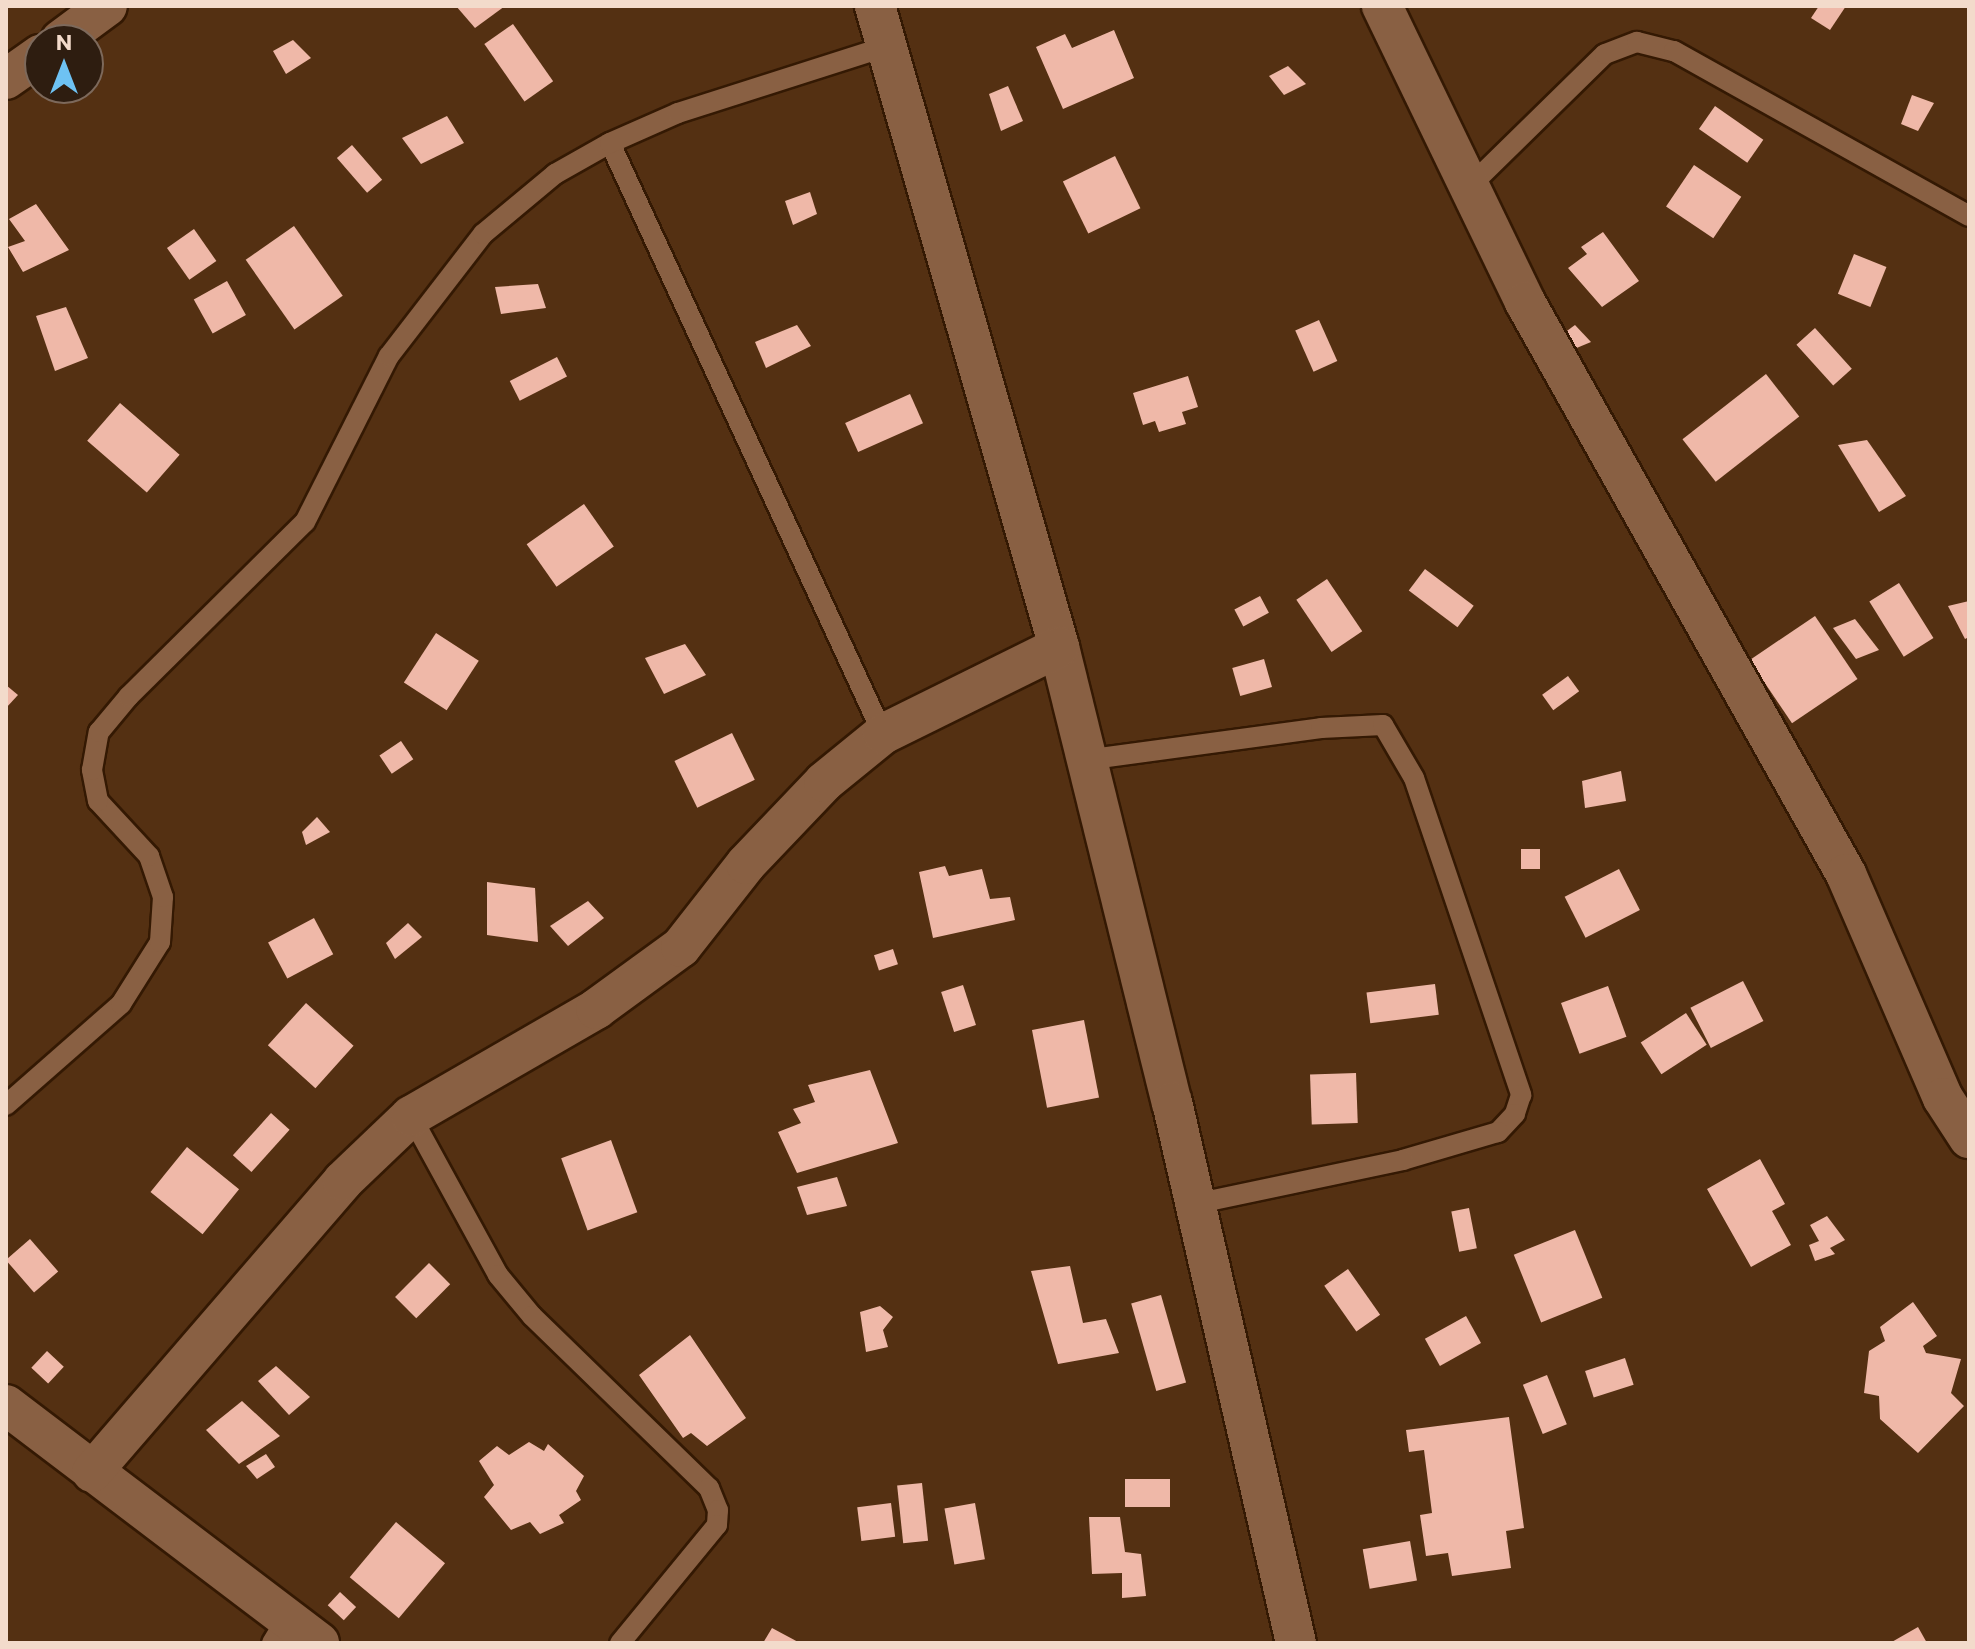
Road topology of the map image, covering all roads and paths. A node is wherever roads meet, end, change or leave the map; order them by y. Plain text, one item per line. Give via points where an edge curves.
1 (107, 6) edge
2 (875, 6) edge
3 (1382, 6) edge
4 (83, 24) edge
5 (888, 46) junction
6 (610, 143) junction
7 (1471, 185) junction
8 (1969, 216) edge
9 (1059, 647) junction
10 (883, 734) junction
11 (1085, 760) junction
12 (6, 1105) edge
13 (411, 1116) junction
14 (1969, 1138) edge
15 (1195, 1204) junction
16 (6, 1405) edge
17 (92, 1472) junction
18 (279, 1632) edge
19 (319, 1643) edge
20 (620, 1643) edge
21 (1296, 1643) edge

1 - 4 street
2 - 5 street
3 - 7 street
5 - 6 lane via 678,113
5 - 9 street
6 - 10 lane
6 - 12 lane via 555,174 483,234 389,356 305,522 99,732 92,770 98,801 149,856 163,897 160,942 121,1004
7 - 8 lane via 1605,54 1637,42 1674,51
7 - 14 street via 1525,302 1846,874 1943,1098
9 - 10 street
9 - 11 street
10 - 13 street via 824,782 756,854 681,947 596,1009
11 - 15 street
11 - 15 lane via 1321,728 1383,725 1414,778 1521,1095 1515,1114 1498,1132 1403,1160
13 - 17 street via 343,1181
13 - 20 lane via 498,1275 532,1316 709,1488 718,1510 717,1525
15 - 21 street
16 - 17 street
17 - 18 street
18 - 19 street

